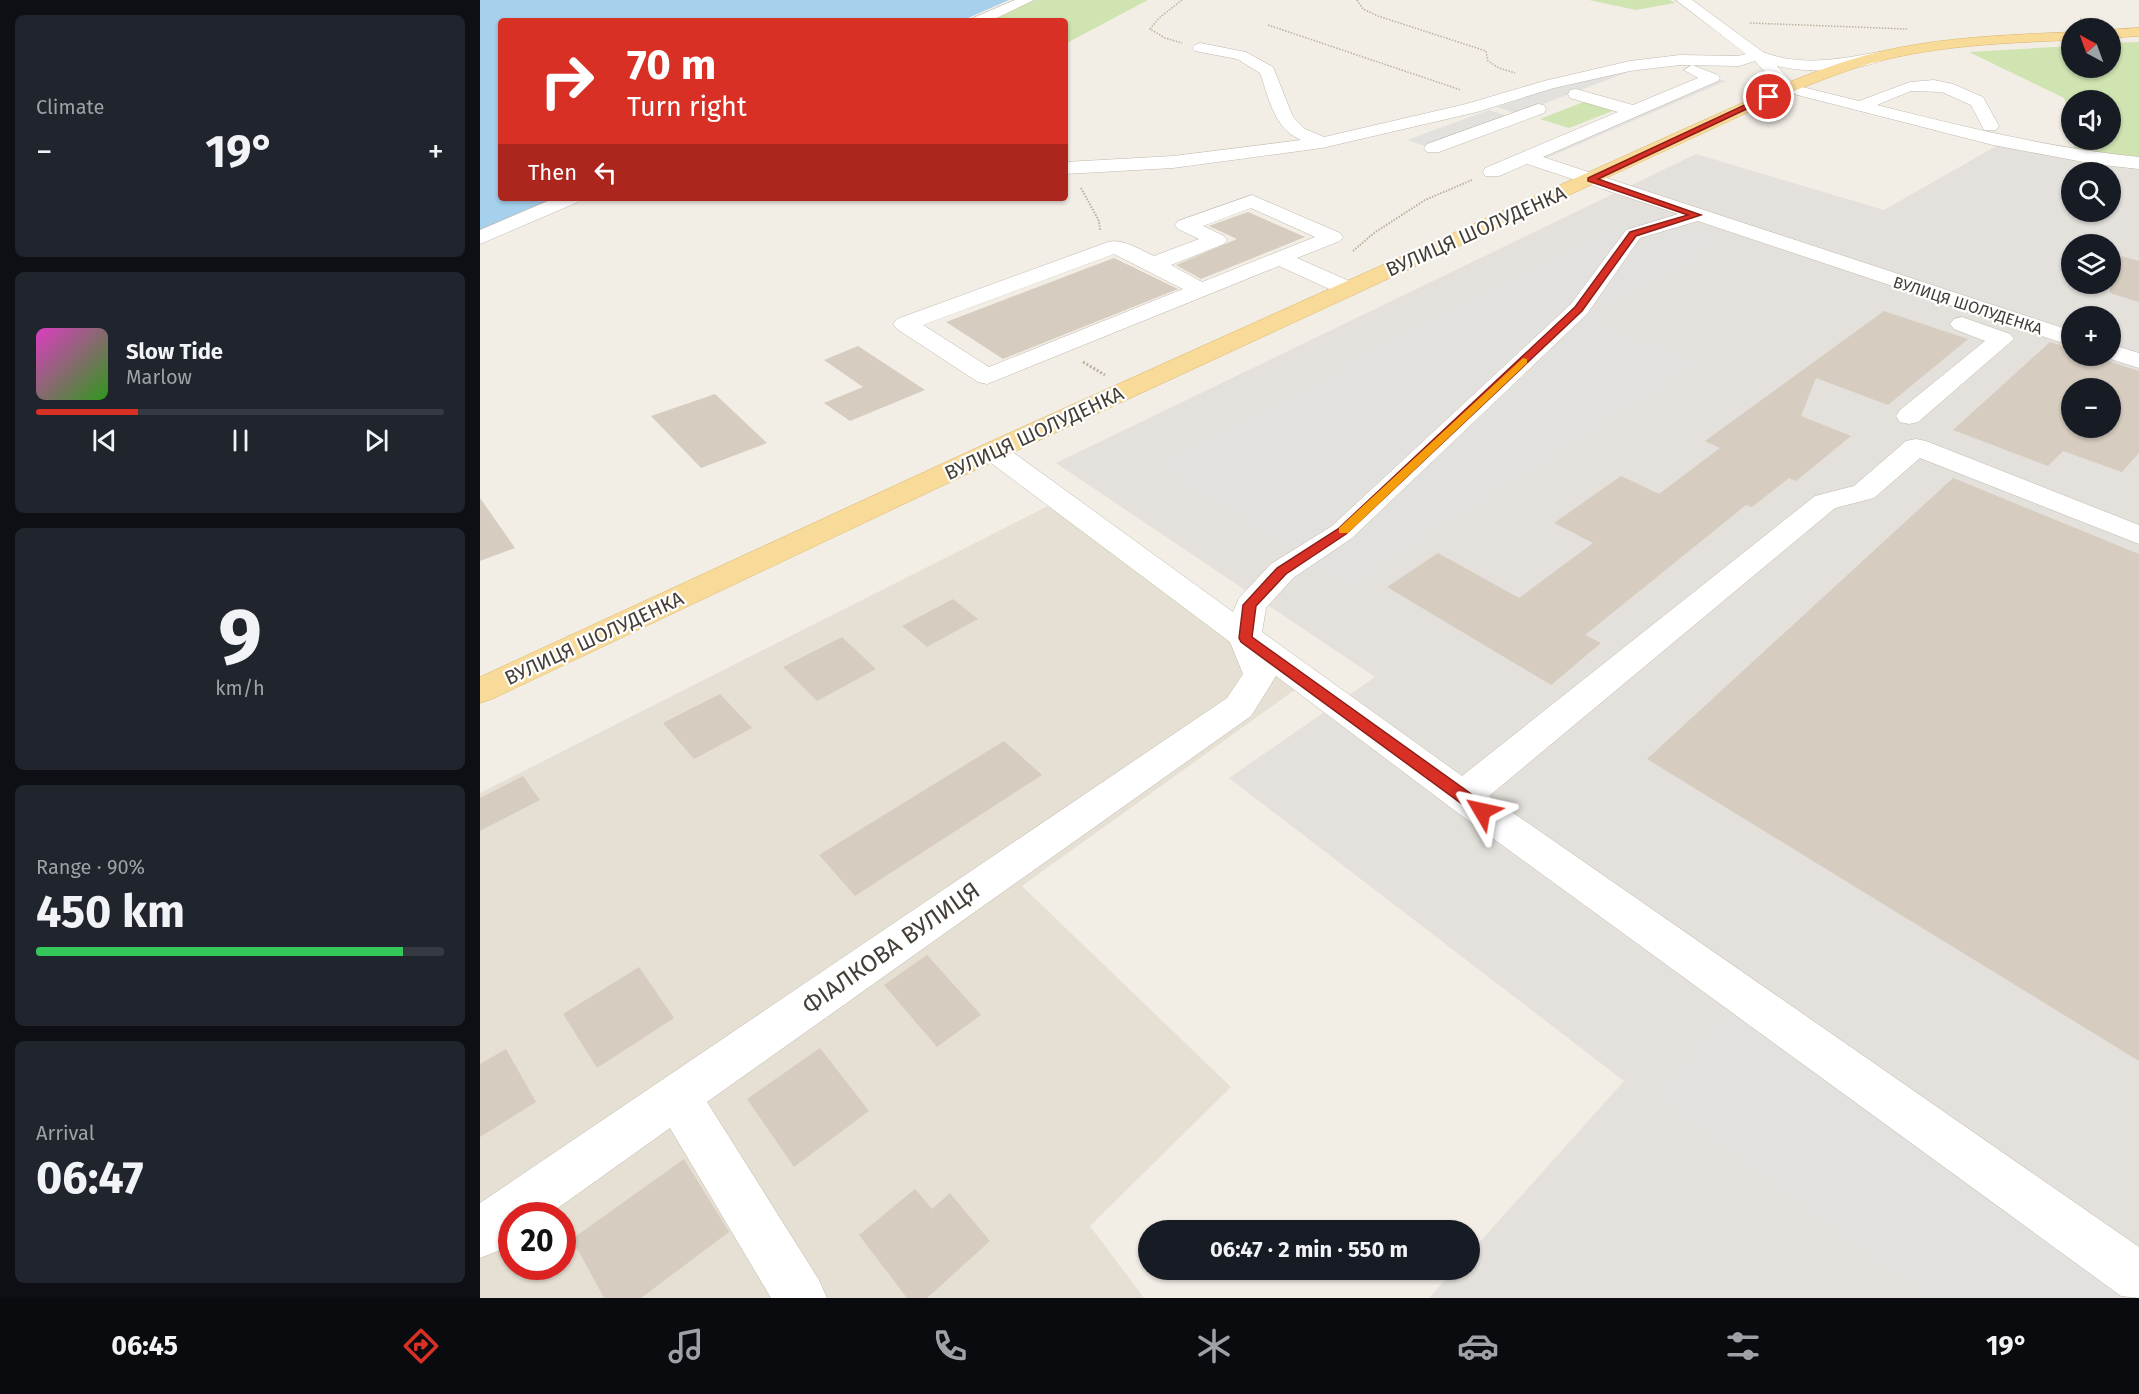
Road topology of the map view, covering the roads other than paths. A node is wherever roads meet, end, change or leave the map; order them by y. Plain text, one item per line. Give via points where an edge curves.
1 (1027, 0) edge
2 (1683, 0) edge
3 (985, 18) edge
4 (2061, 29) edge
5 (2121, 29) edge
6 (2139, 32) edge
7 (1200, 48) road end
8 (1758, 55) junction
9 (1880, 56) junction
10 (1739, 61) junction
11 (1692, 70) junction
12 (1788, 88) junction
13 (1576, 94) junction
14 (1487, 103) junction
15 (1862, 106) junction
16 (1634, 111) junction
17 (1518, 116) junction
18 (1990, 126) dead end
19 (1578, 135) junction
20 (1322, 143) junction
21 (1433, 148) dead end
22 (1525, 157) junction
23 (2139, 163) edge
24 (1068, 168) edge
25 (1492, 172) road end
26 (1591, 179) junction
27 (564, 201) edge
28 (1697, 215) junction
29 (480, 238) edge
30 (1279, 258) junction
31 (1153, 264) junction
32 (1873, 274) junction
33 (1348, 289) junction
34 (1201, 290) junction
35 (2061, 335) edge
36 (2121, 355) edge
37 (2139, 361) edge
38 (1909, 416) dead end
39 (993, 451) junction
40 (2139, 535) edge
41 (1245, 638) junction
42 (480, 691) edge
43 (1463, 797) junction
44 (677, 1097) junction
45 (480, 1233) edge
46 (2139, 1278) edge
47 (801, 1298) edge

1 - 3 street
2 - 8 street via 1702,6 1717,24
4 - 9 main road, ВУЛИЦЯ ШОЛУДЕНКА
5 - 6 main road
7 - 20 street via 1240,55 1267,70 1285,119 1299,133
8 - 9 street via 1811,66
8 - 10 street
8 - 12 street
9 - 12 main road, ВУЛИЦЯ ШОЛУДЕНКА
10 - 11 street
10 - 14 street via 1680,60 1630,66
11 - 13 street via 1671,67 1635,72
11 - 16 street via 1712,78
12 - 15 street
12 - 26 main road, ВУЛИЦЯ ШОЛУДЕНКА
13 - 16 street
13 - 17 street
14 - 17 street
14 - 20 street
15 - 18 street via 1901,87 1932,84 1977,100
15 - 23 street via 1994,140
16 - 19 street
17 - 19 street
17 - 21 street
19 - 22 street
20 - 24 street via 1173,162
22 - 25 street
22 - 26 street
26 - 28 street, ВУЛИЦЯ ШОЛУДЕНКА
26 - 33 main road, ВУЛИЦЯ ШОЛУДЕНКА
27 - 29 street
28 - 32 street, ВУЛИЦЯ ШОЛУДЕНКА
28 - 41 street via 1633,234 1579,309 1342,532 1282,571 1250,605
30 - 31 street via 1333,237 1252,201 1185,225 1218,240
30 - 33 street
30 - 34 street
31 - 34 street
31 - 34 street via 1116,246 905,324 987,377
32 - 35 street, ВУЛИЦЯ ШОЛУДЕНКА
32 - 38 street via 1898,298 2002,339
33 - 39 main road, ВУЛИЦЯ ШОЛУДЕНКА
36 - 37 street
39 - 41 street
39 - 42 main road, ВУЛИЦЯ ШОЛУДЕНКА
40 - 43 street via 1916,447 1864,492 1825,502
41 - 43 street
41 - 44 street, ФІАЛКОВА ВУЛИЦЯ via 1260,674 1239,707
43 - 46 street
44 - 45 street, ФІАЛКОВА ВУЛИЦЯ
44 - 47 street

